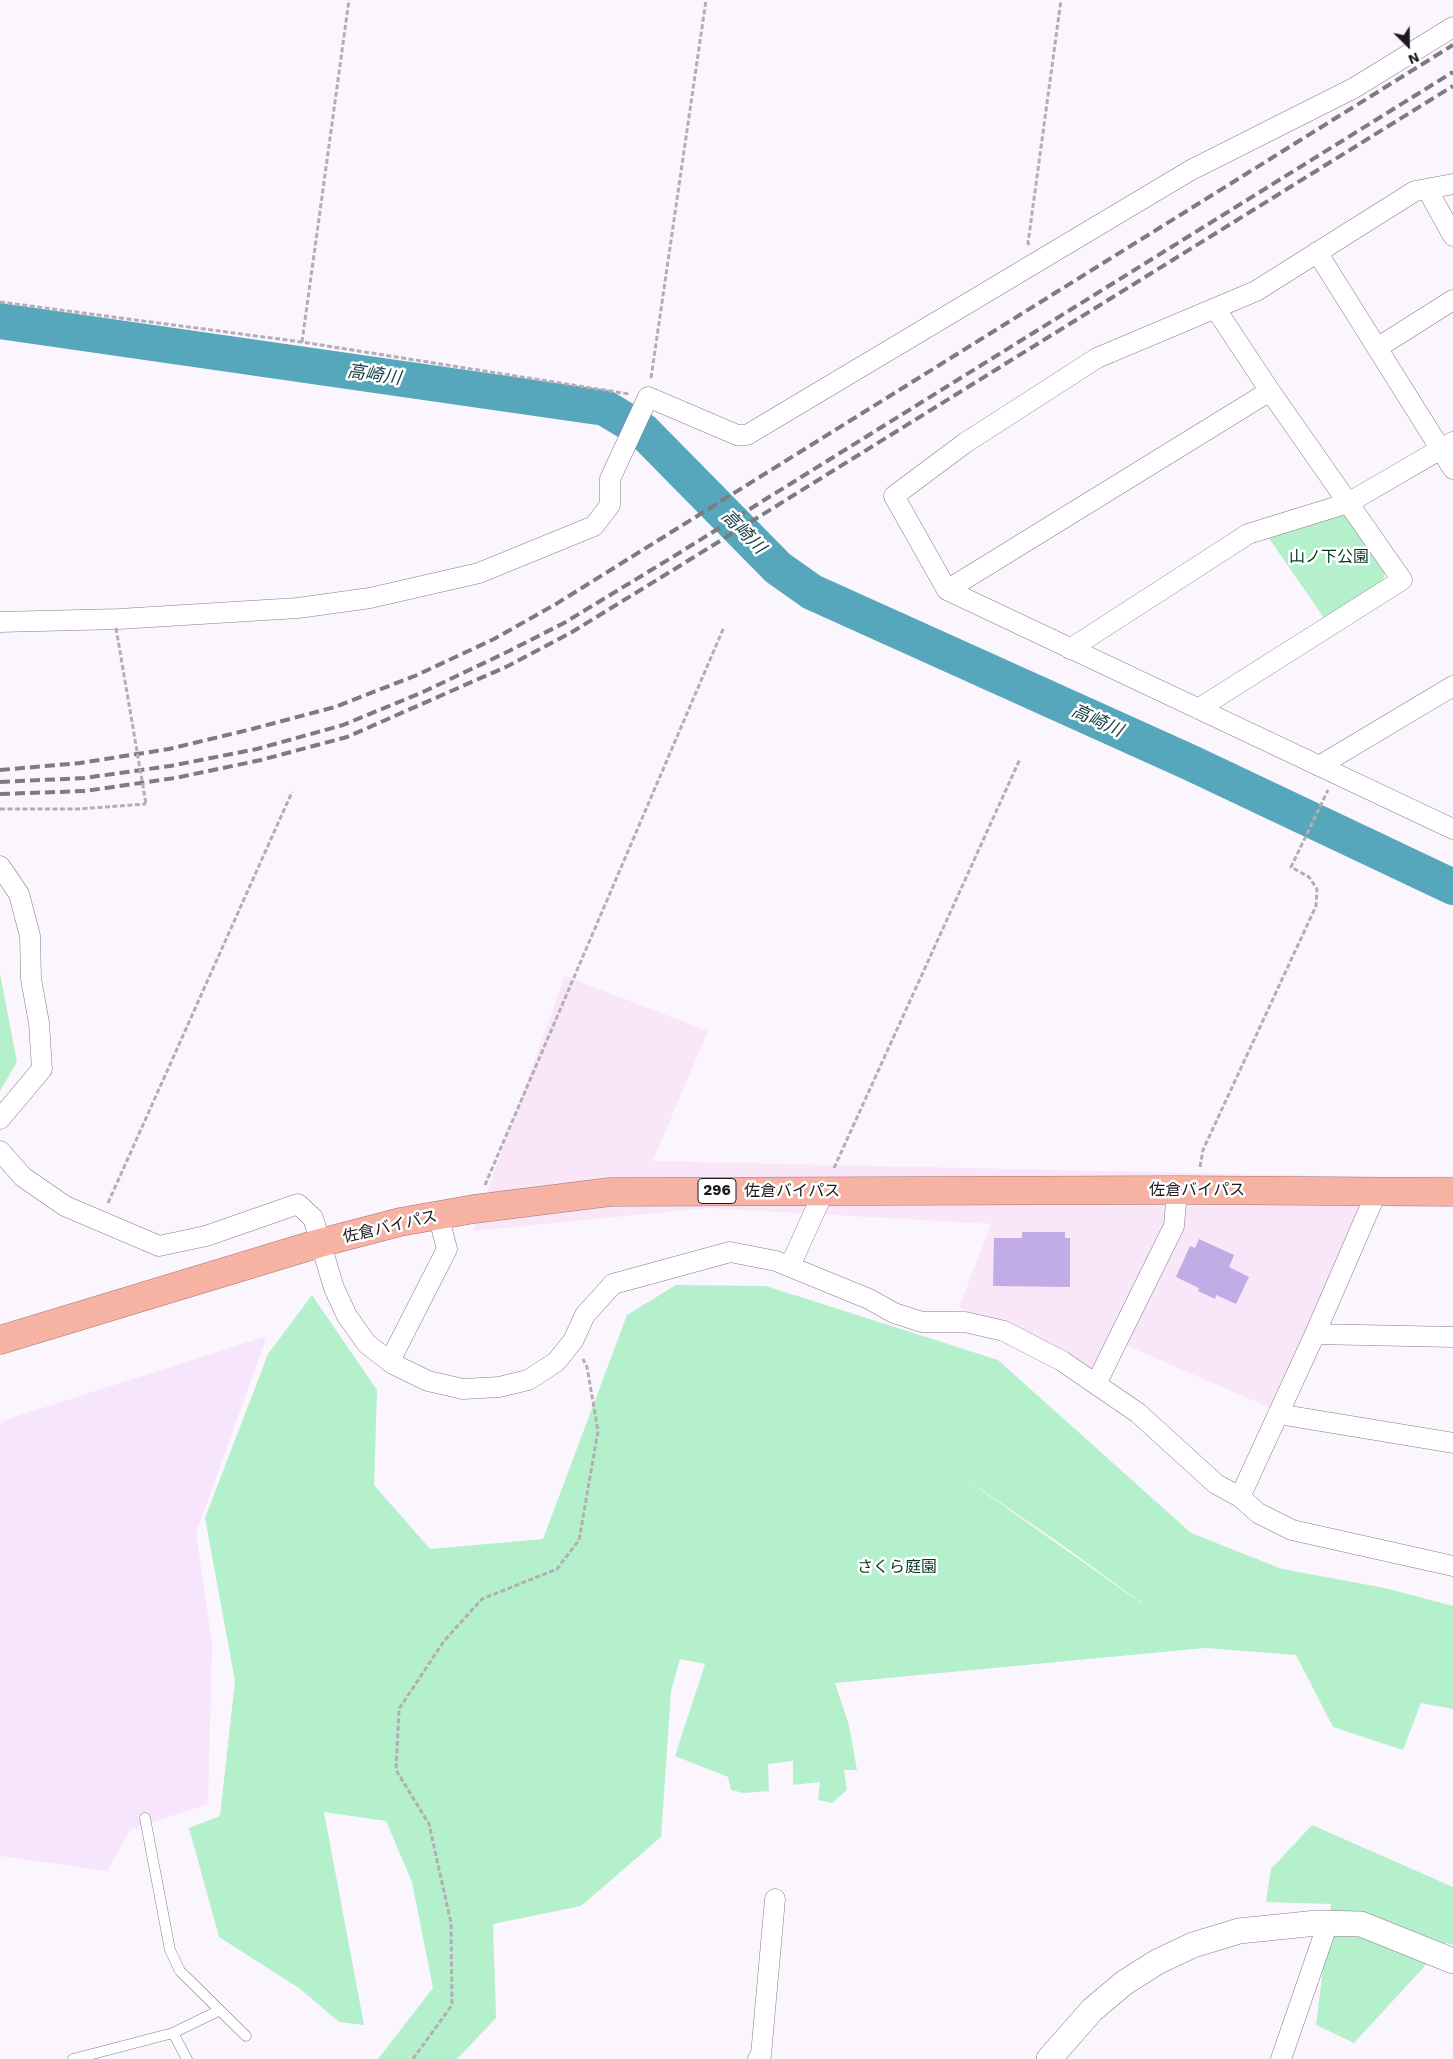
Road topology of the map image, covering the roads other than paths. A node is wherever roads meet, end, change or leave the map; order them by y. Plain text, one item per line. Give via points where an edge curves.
1 (1453, 27) edge
2 (1453, 184) edge
3 (1427, 189) junction
4 (1453, 236) edge
5 (1317, 252) junction
6 (1453, 300) edge
7 (1215, 308) junction
8 (1377, 348) junction
9 (1270, 391) junction
10 (1447, 446) edge
11 (1453, 469) edge
12 (1348, 502) junction
13 (947, 590) junction
14 (0, 622) edge
15 (1070, 649) junction
16 (1453, 686) edge
17 (1198, 709) junction
18 (1327, 770) junction
19 (1453, 829) edge
20 (0, 866) edge
21 (0, 1119) edge
22 (0, 1151) edge
23 (1187, 1190) junction
24 (824, 1191) junction
25 (1377, 1191) junction
26 (1453, 1192) edge
27 (438, 1215) junction
28 (320, 1243) junction
29 (790, 1266) junction
30 (1315, 1334) junction
31 (1453, 1337) edge
32 (0, 1340) edge
33 (390, 1361) junction
34 (1096, 1384) junction
35 (1278, 1414) junction
36 (1453, 1443) edge
37 (1240, 1497) junction
38 (1453, 1566) edge
39 (145, 1818) dead end
40 (775, 1899) dead end
41 (1328, 1923) junction
42 (1453, 1961) edge
43 (218, 2011) junction
44 (173, 2033) junction
45 (246, 2036) dead end
46 (73, 2059) edge
47 (187, 2059) edge
48 (758, 2059) edge
49 (1049, 2059) edge
50 (1281, 2059) edge

1 - 14 street via 1354,88 1191,170 747,435 737,435 648,397 610,479 610,505 594,526 470,575 370,598 298,608 120,619
2 - 3 street
3 - 4 street
3 - 5 street via 1415,192
5 - 7 street via 1256,291
5 - 8 street
6 - 8 street
7 - 9 street
7 - 13 street via 1097,358 965,443 894,496
8 - 10 street
9 - 12 street
9 - 13 street
10 - 11 street
10 - 12 street
12 - 15 street via 1248,534
12 - 17 street via 1402,580
13 - 15 street
15 - 17 street
16 - 18 street
17 - 18 street
18 - 19 street
20 - 21 street via 19,894 30,936 31,979 39,1023 42,1069
22 - 28 street via 23,1177 65,1206 159,1246 206,1236 298,1204 313,1218
23 - 24 highway, 佐倉バイパス / 296
23 - 25 highway, 佐倉バイパス / 296
23 - 34 street via 1174,1226
24 - 27 highway, 佐倉バイパス / 296 via 610,1192
24 - 29 street
25 - 26 highway, 佐倉バイパス / 296
25 - 30 street
27 - 28 highway, 佐倉バイパス / 296
27 - 33 street via 447,1249
28 - 32 highway, 佐倉バイパス / 296
28 - 33 street via 347,1316 367,1344
29 - 33 street via 730,1252 613,1284 585,1315 573,1341 556,1362 528,1380 499,1387 463,1389 428,1381
29 - 34 street via 894,1313 922,1322 965,1322 1004,1331 1062,1361
30 - 31 street
30 - 35 street
34 - 37 street via 1138,1413 1216,1484
35 - 36 street
35 - 37 street
37 - 38 street via 1258,1513 1292,1530
39 - 43 lane via 170,1950 180,1972
40 - 48 street
41 - 42 street via 1361,1924
41 - 49 street via 1239,1932 1193,1945 1164,1959 1124,1983 1092,2010
41 - 50 street
43 - 44 lane
43 - 45 lane
44 - 46 lane
44 - 47 lane

